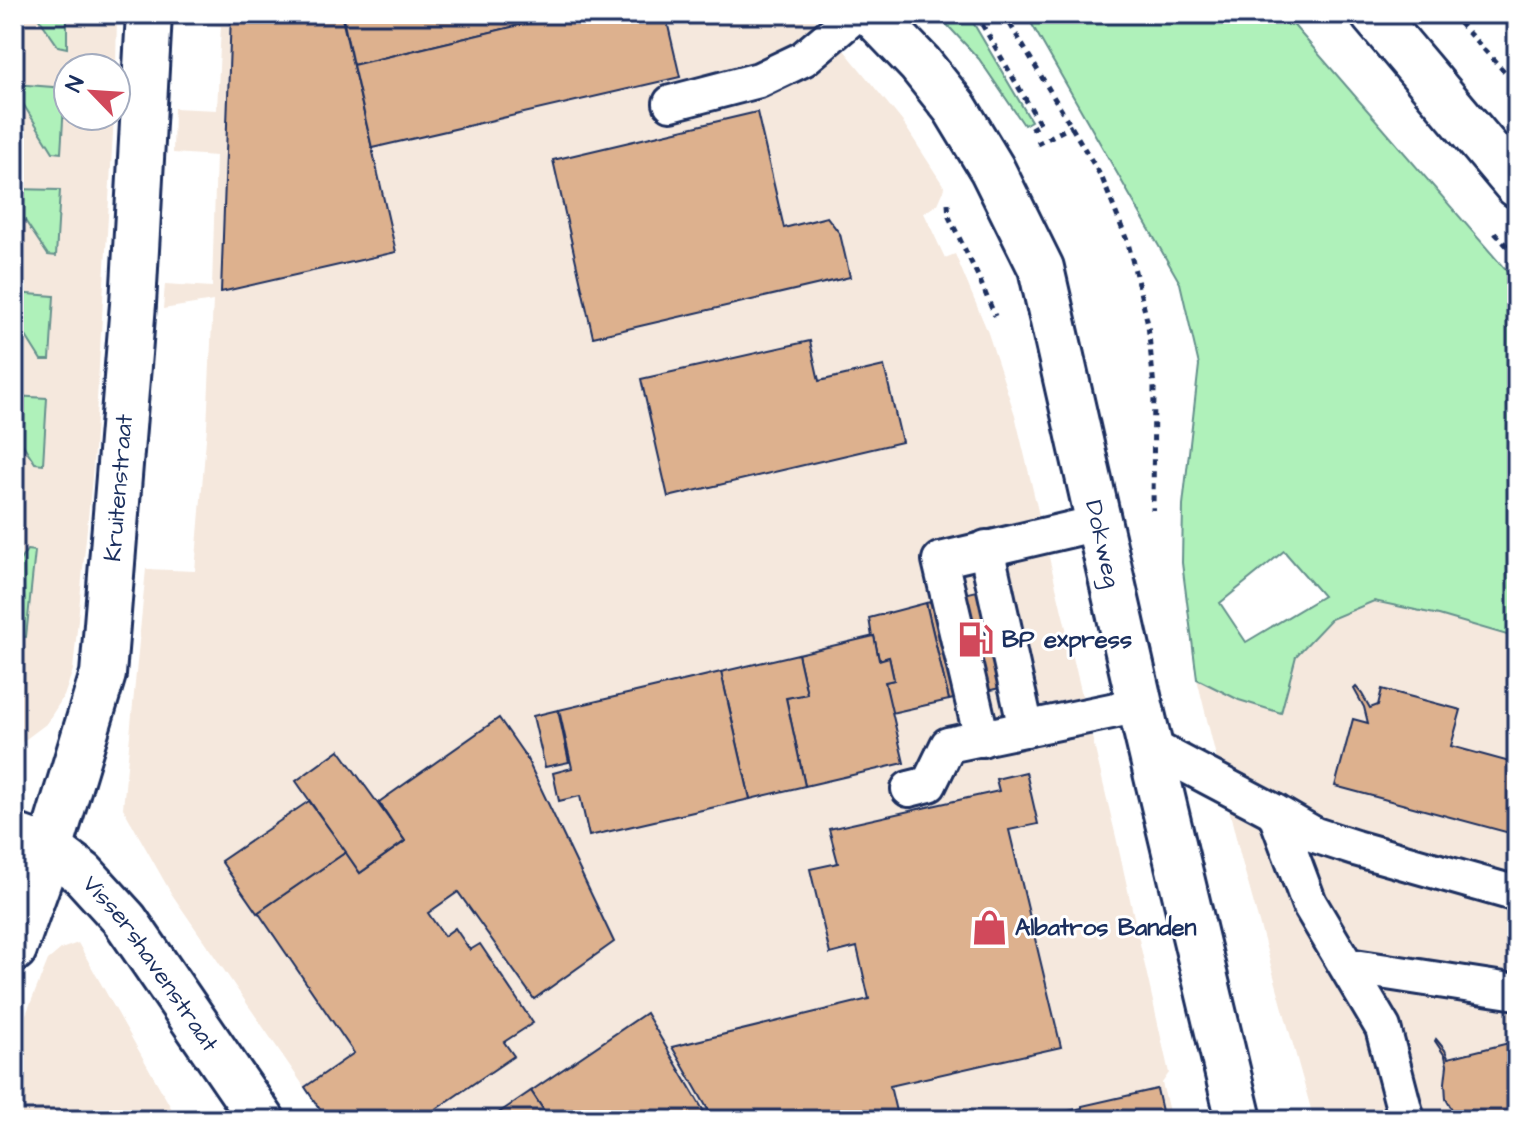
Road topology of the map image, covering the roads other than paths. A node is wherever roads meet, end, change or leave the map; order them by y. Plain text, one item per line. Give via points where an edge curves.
1 (149, 14) edge
2 (856, 14) edge
3 (872, 14) edge
4 (1373, 14) edge
5 (671, 103) dead end
6 (1517, 185) edge
7 (1098, 523) junction
8 (986, 548) junction
9 (1145, 726) junction
10 (1026, 729) junction
11 (982, 739) junction
12 (909, 789) dead end
13 (1275, 812) junction
14 (32, 843) edge
15 (1517, 894) edge
16 (14, 949) edge
17 (1348, 966) junction
18 (1517, 992) edge
19 (262, 1120) edge
20 (1239, 1120) edge
21 (1407, 1120) edge

1 - 14 street, Kruitenstraat via 133,304 103,674
2 - 5 lane via 803,59 759,80
3 - 7 street, Dokweg via 955,108 1041,268
4 - 6 street
7 - 8 lane
7 - 9 street, Dokweg
8 - 10 lane
8 - 11 lane via 940,560
9 - 10 lane
9 - 13 lane
9 - 20 street, Dokweg
10 - 11 lane
11 - 12 lane via 948,745 929,784
13 - 15 lane via 1315,835
13 - 17 lane via 1309,903
14 - 16 street, Kruitenstraat
14 - 19 street, Vissershavenstraat via 83,874 125,920
17 - 18 lane
17 - 21 lane via 1383,1028

